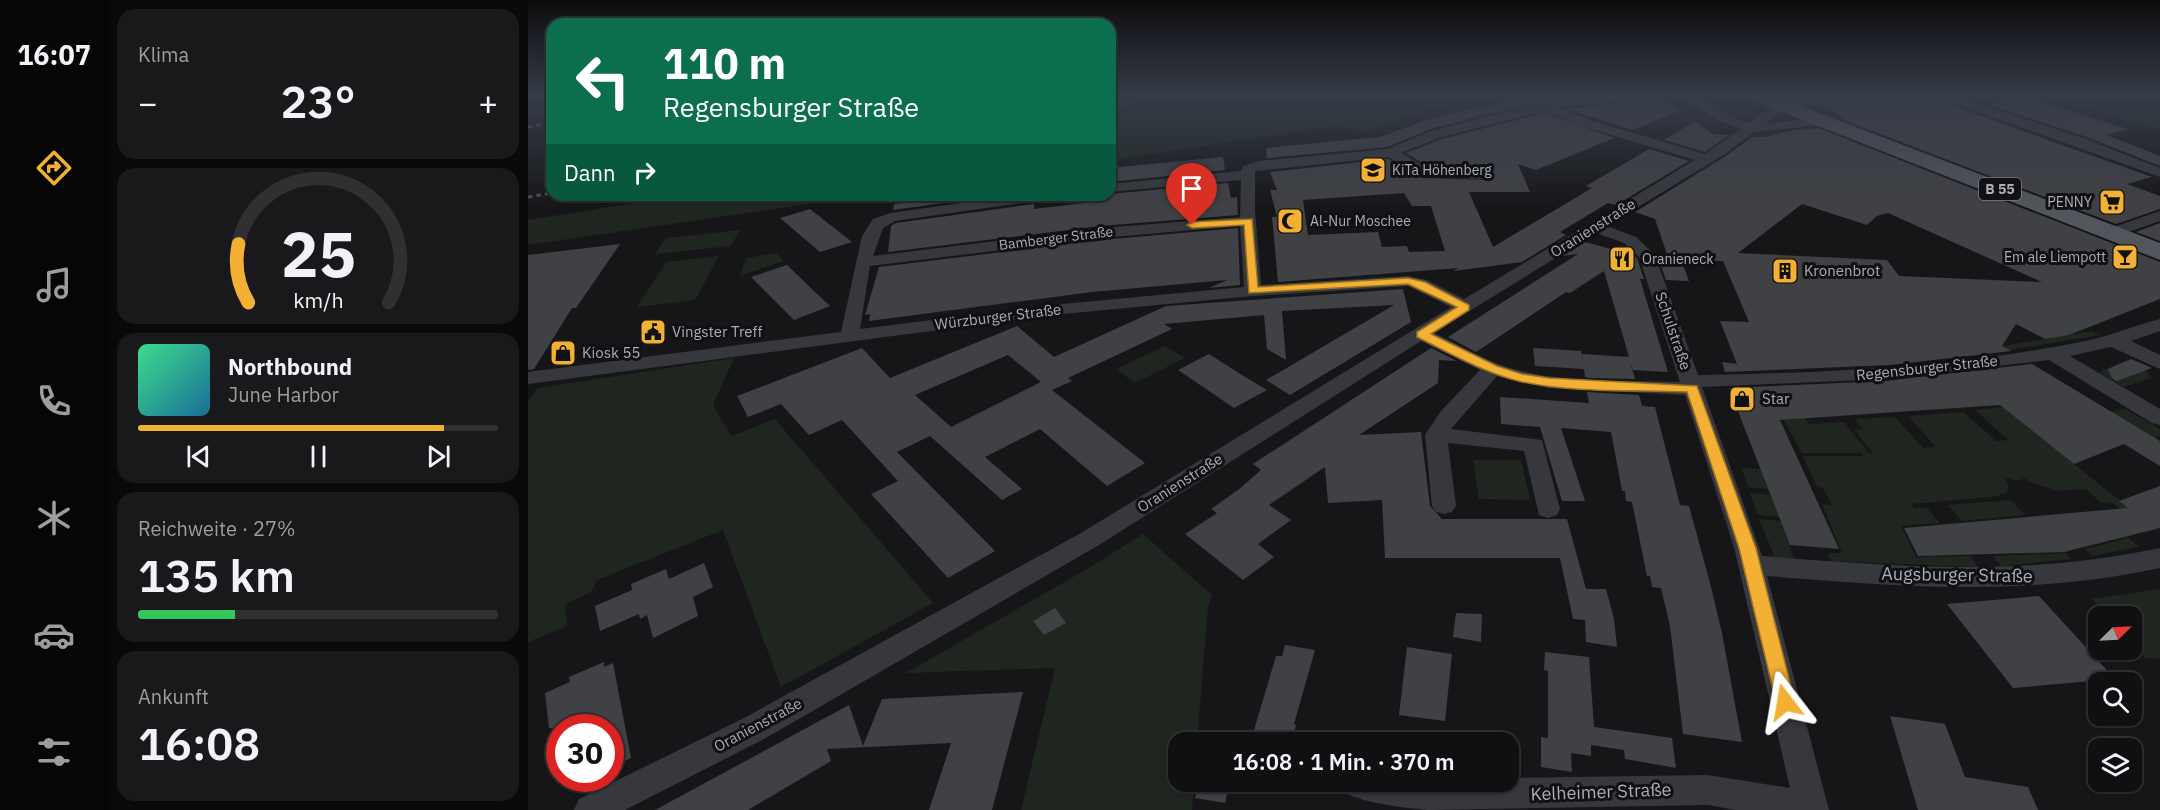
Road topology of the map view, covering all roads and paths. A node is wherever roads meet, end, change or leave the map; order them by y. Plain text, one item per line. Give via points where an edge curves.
1 (1442, 134) edge
2 (1621, 134) edge
3 (1743, 134) edge
4 (1859, 134) edge
5 (2056, 134) edge
6 (1390, 153) junction
7 (1706, 159) junction
8 (1247, 172) junction
9 (2160, 173) edge
10 (1482, 175) dead end
11 (1116, 187) edge
12 (1006, 201) edge
13 (2160, 216) edge
14 (1248, 221) junction
15 (1595, 227) junction
16 (2111, 233) junction
17 (2160, 252) edge
18 (864, 262) junction
19 (1253, 291) junction
20 (1465, 307) junction
21 (2160, 325) edge
22 (1422, 334) junction
23 (849, 337) junction
24 (2117, 342) junction
25 (2053, 354) junction
26 (2160, 363) edge
27 (1492, 369) junction
28 (528, 378) edge
29 (1691, 385) junction
30 (2160, 417) edge
31 (1436, 435) junction
32 (1444, 506) dead end
33 (1548, 509) dead end
34 (2160, 558) edge
35 (1752, 566) junction
36 (1387, 792) edge
37 (1811, 808) edge
38 (591, 810) edge

1 - 6 street
2 - 7 street
3 - 7 street, Oranienstraße
4 - 16 main road, B 55
5 - 9 street
6 - 8 street via 1259,165
6 - 10 street via 1424,172
7 - 15 street, Oranienstraße
8 - 11 street
8 - 14 street
12 - 18 street via 895,216 875,226
13 - 16 street
14 - 18 street, Bamberger Straße via 1101,233
14 - 19 street
15 - 20 street, Oranienstraße
15 - 29 street, Schulstraße via 1630,240 1647,255
16 - 17 main road, B 55
18 - 23 street
19 - 20 street, Würzburger Straße via 1408,281
19 - 23 street, Würzburger Straße via 1052,310
20 - 22 street, Oranienstraße
21 - 24 street, Regensburger Straße
22 - 27 street, Regensburger Straße
22 - 38 street, Oranienstraße via 1043,566 755,728
23 - 28 street, Würzburger Straße
24 - 25 street, Regensburger Straße
24 - 26 street
25 - 29 street, Regensburger Straße via 1902,372
25 - 30 street
27 - 29 street, Regensburger Straße via 1549,382
27 - 31 street
29 - 35 street, Schulstraße
31 - 32 street
31 - 33 street via 1534,445
34 - 35 street, Augsburger Straße via 2097,572 1984,579
35 - 37 street, Schulstraße
36 - 37 street, Kelheimer Straße via 1435,795 1708,790

